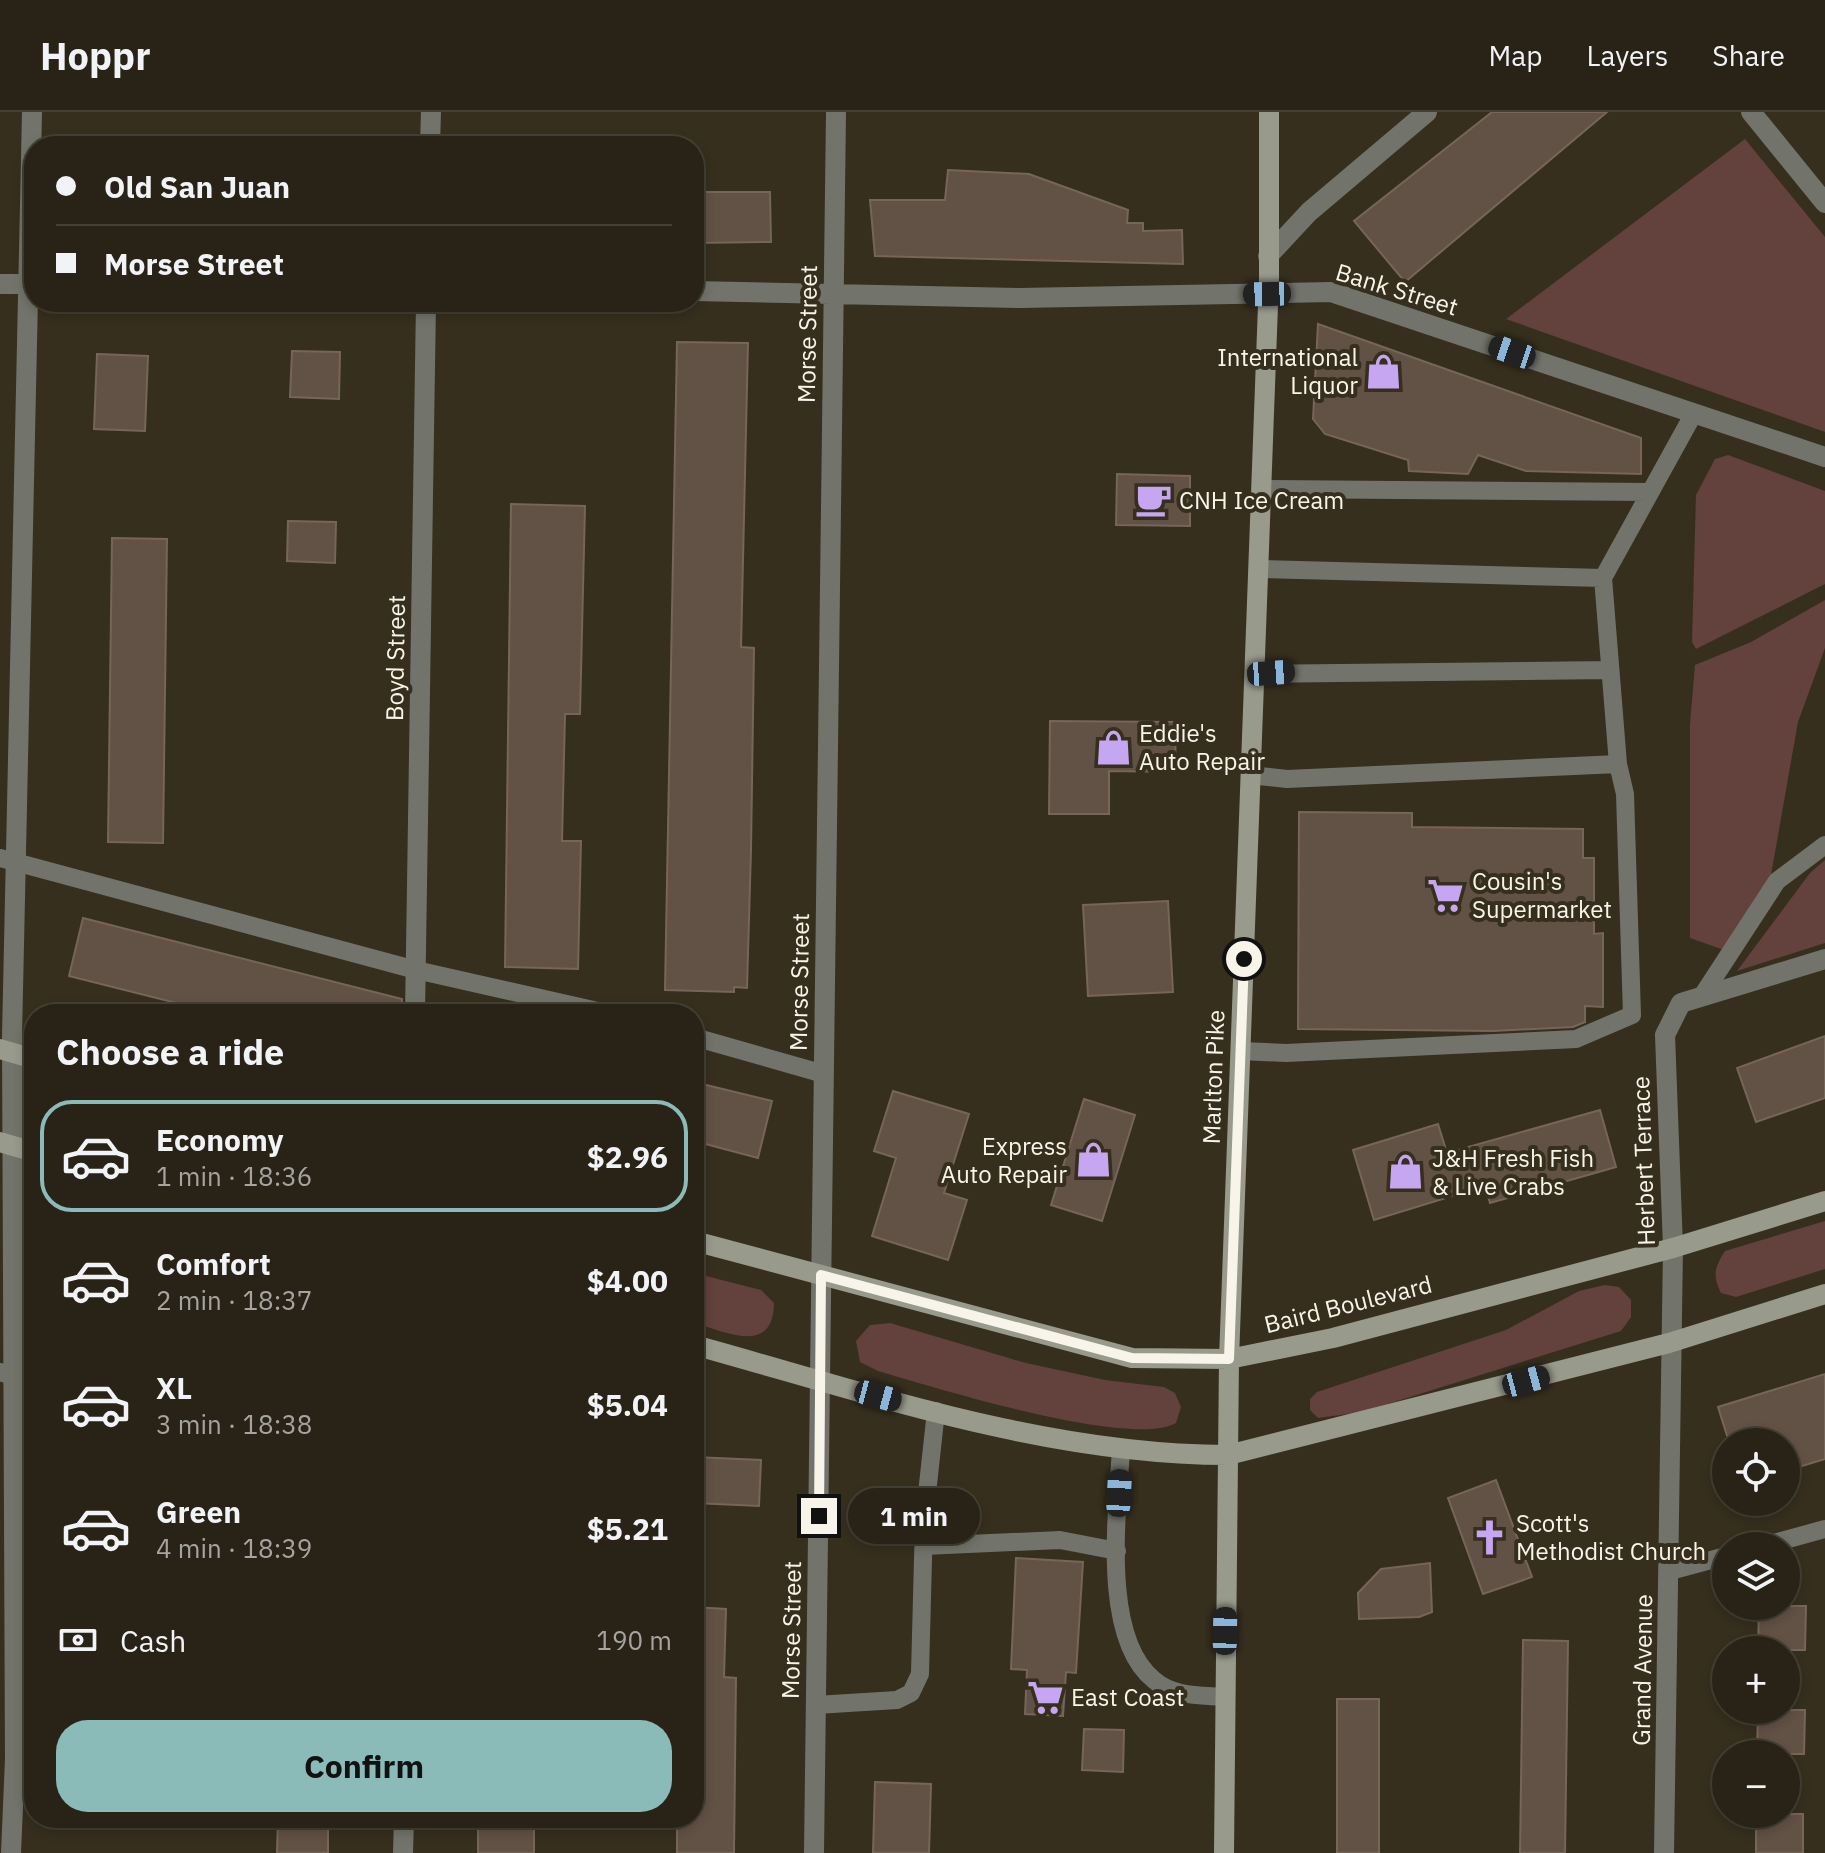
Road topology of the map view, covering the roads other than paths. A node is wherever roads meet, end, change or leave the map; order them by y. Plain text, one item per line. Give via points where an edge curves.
1 (32, 112) edge
2 (431, 112) edge
3 (836, 112) edge
4 (1269, 112) edge
5 (1427, 112) edge
6 (1751, 112) edge
7 (32, 136) edge
8 (430, 136) edge
9 (1825, 203) edge
10 (1268, 256) junction
11 (0, 284) edge
12 (24, 284) edge
13 (704, 291) edge
14 (1267, 294) junction
15 (833, 295) junction
16 (31, 312) edge
17 (426, 312) edge
18 (1694, 413) junction
19 (1825, 457) edge
20 (1261, 489) junction
21 (1650, 492) junction
22 (1258, 569) junction
23 (1603, 578) junction
24 (1610, 670) junction
25 (1254, 674) junction
26 (1618, 764) junction
27 (1250, 775) junction
28 (1825, 845) edge
29 (8, 860) edge
30 (1825, 959) edge
31 (416, 970) junction
32 (1702, 996) junction
33 (415, 1004) edge
34 (567, 1004) edge
35 (704, 1040) edge
36 (6, 1051) edge
37 (1241, 1051) junction
38 (824, 1074) junction
39 (7, 1144) edge
40 (1825, 1201) edge
41 (704, 1244) edge
42 (1673, 1248) junction
43 (821, 1275) junction
44 (1825, 1294) edge
45 (1669, 1343) junction
46 (704, 1348) edge
47 (1229, 1359) junction
48 (16, 1376) edge
49 (821, 1380) junction
50 (936, 1411) junction
51 (1121, 1448) junction
52 (1228, 1455) junction
53 (1825, 1529) edge
54 (1800, 1536) edge
55 (924, 1546) junction
56 (1117, 1551) junction
57 (1712, 1560) edge
58 (1670, 1571) junction
59 (7, 1600) edge
60 (1225, 1697) junction
61 (816, 1705) junction
62 (404, 1828) edge
63 (11, 1853) edge
64 (403, 1853) edge
65 (814, 1853) edge
66 (1224, 1853) edge
67 (1664, 1853) edge

1 - 7 street
2 - 8 street
3 - 15 street, Morse Street
4 - 10 main road, Marlton Pike
5 - 10 street via 1309,212
6 - 9 street
10 - 14 main road, Marlton Pike
11 - 12 street
13 - 15 street, Bank Street
14 - 15 street, Bank Street
14 - 18 street, Bank Street via 1331,292
14 - 20 main road, Marlton Pike
15 - 38 street, Morse Street
16 - 29 street
17 - 31 street, Boyd Street
18 - 19 street, Bank Street
18 - 21 lane
20 - 21 lane
20 - 22 main road, Marlton Pike
21 - 23 lane
22 - 23 lane
22 - 25 main road, Marlton Pike
23 - 24 lane
24 - 25 lane
24 - 26 lane
25 - 27 main road, Marlton Pike
26 - 27 lane via 1287,779
26 - 37 lane via 1625,794 1632,1015 1576,1039
27 - 37 main road, Marlton Pike
28 - 32 lane, Herbert Terrace via 1777,881
29 - 31 lane
29 - 36 street
30 - 32 street, Herbert Terrace
31 - 33 street, Boyd Street
31 - 34 lane
32 - 42 street, Herbert Terrace via 1681,1003 1665,1035
35 - 38 lane
36 - 39 street
37 - 47 main road, Marlton Pike
38 - 43 street, Morse Street
39 - 48 street
40 - 42 main road, Baird Boulevard
41 - 43 main road, Baird Boulevard
42 - 45 street, Herbert Terrace
42 - 47 main road, Baird Boulevard via 1333,1338
43 - 47 main road, Baird Boulevard via 1132,1358
43 - 49 street, Morse Street
44 - 45 main road
45 - 52 main road
45 - 58 street, Grand Avenue
46 - 49 main road
47 - 52 main road, Marlton Pike
48 - 59 street
49 - 50 main road
49 - 61 street, Morse Street
50 - 51 main road
50 - 55 lane
51 - 52 main road via 1163,1455
51 - 56 lane
52 - 60 main road, Marlton Pike
53 - 54 lane
55 - 56 lane via 1060,1540
55 - 61 lane via 920,1674 911,1693 897,1700
56 - 60 lane via 1123,1618 1135,1658 1154,1681 1182,1694
57 - 58 lane
58 - 67 street, Grand Avenue
59 - 63 street
60 - 66 main road, Marlton Pike
61 - 65 street, Morse Street
62 - 64 street

